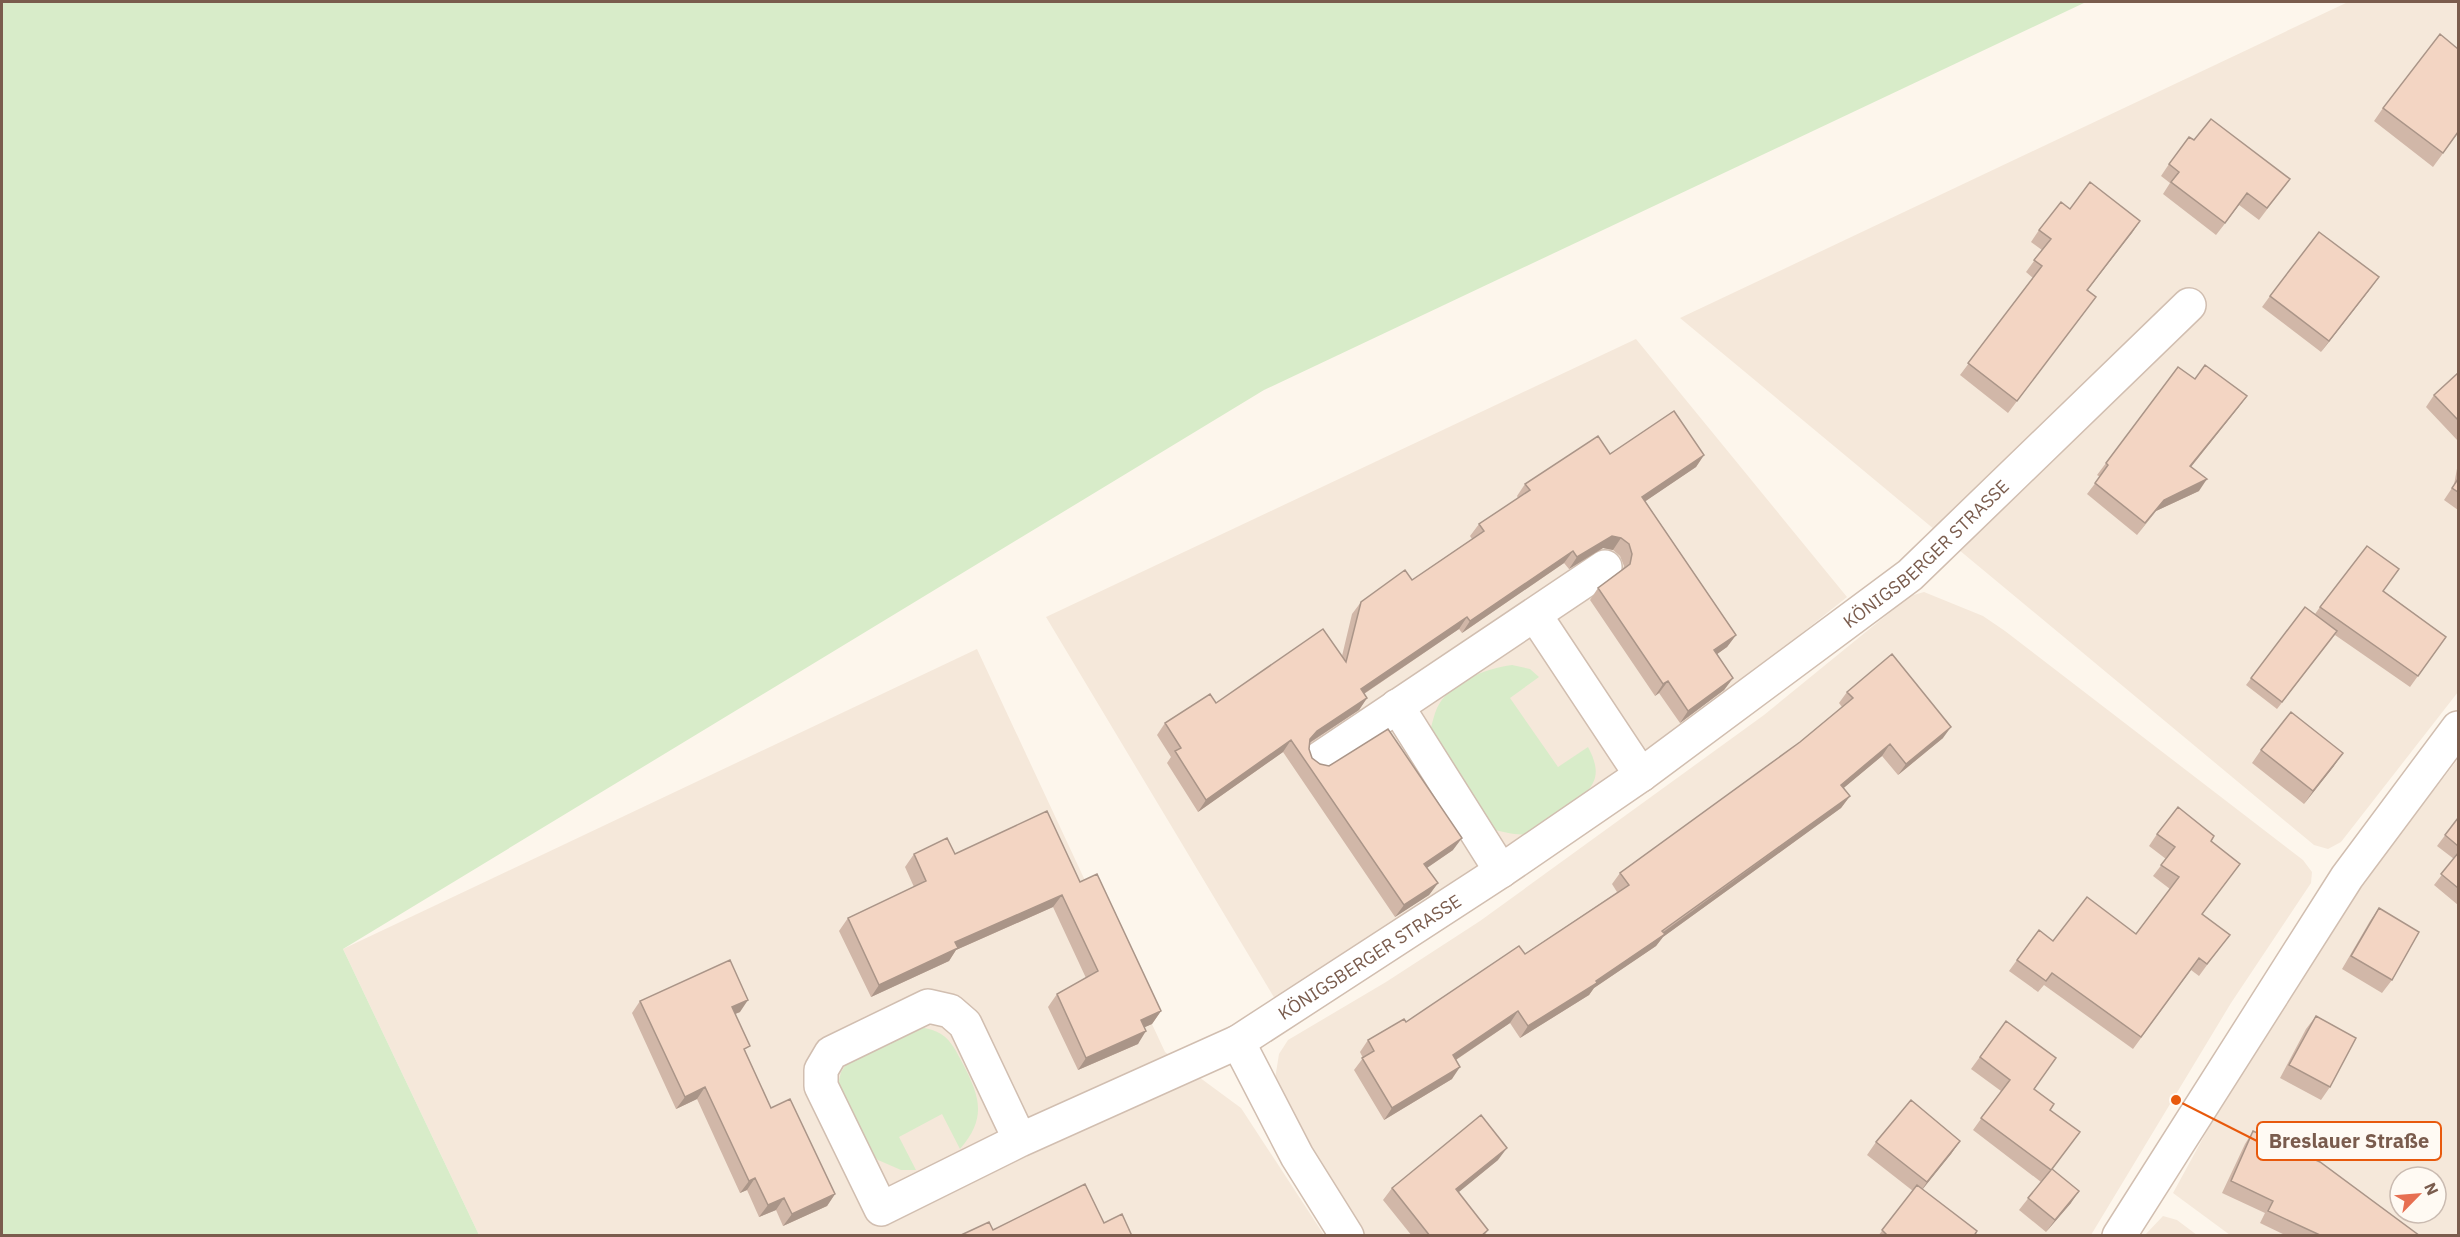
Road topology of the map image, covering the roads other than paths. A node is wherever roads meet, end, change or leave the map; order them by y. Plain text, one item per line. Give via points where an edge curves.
1 (2189, 305) dead end
2 (1605, 567) dead end
3 (1535, 615) junction
4 (1397, 706) junction
5 (2458, 728) edge
6 (1319, 759) dead end
7 (1641, 775) junction
8 (1501, 871) junction
9 (1238, 1042) junction
10 (1020, 1140) junction
11 (1347, 1236) edge
12 (2119, 1236) edge

1 - 7 street, KÖNIGSBERGER STRASSE via 1910,575
2 - 3 street
3 - 4 street
3 - 7 street
4 - 6 street
4 - 8 street
5 - 12 street via 2347,877
7 - 8 street, KÖNIGSBERGER STRASSE
8 - 9 street, KÖNIGSBERGER STRASSE
9 - 10 street, KÖNIGSBERGER STRASSE
9 - 11 street via 1297,1156
10 - 10 street, KÖNIGSBERGER STRASSE via 881,1209 821,1086 821,1070 831,1053 928,1006 950,1011 965,1024

